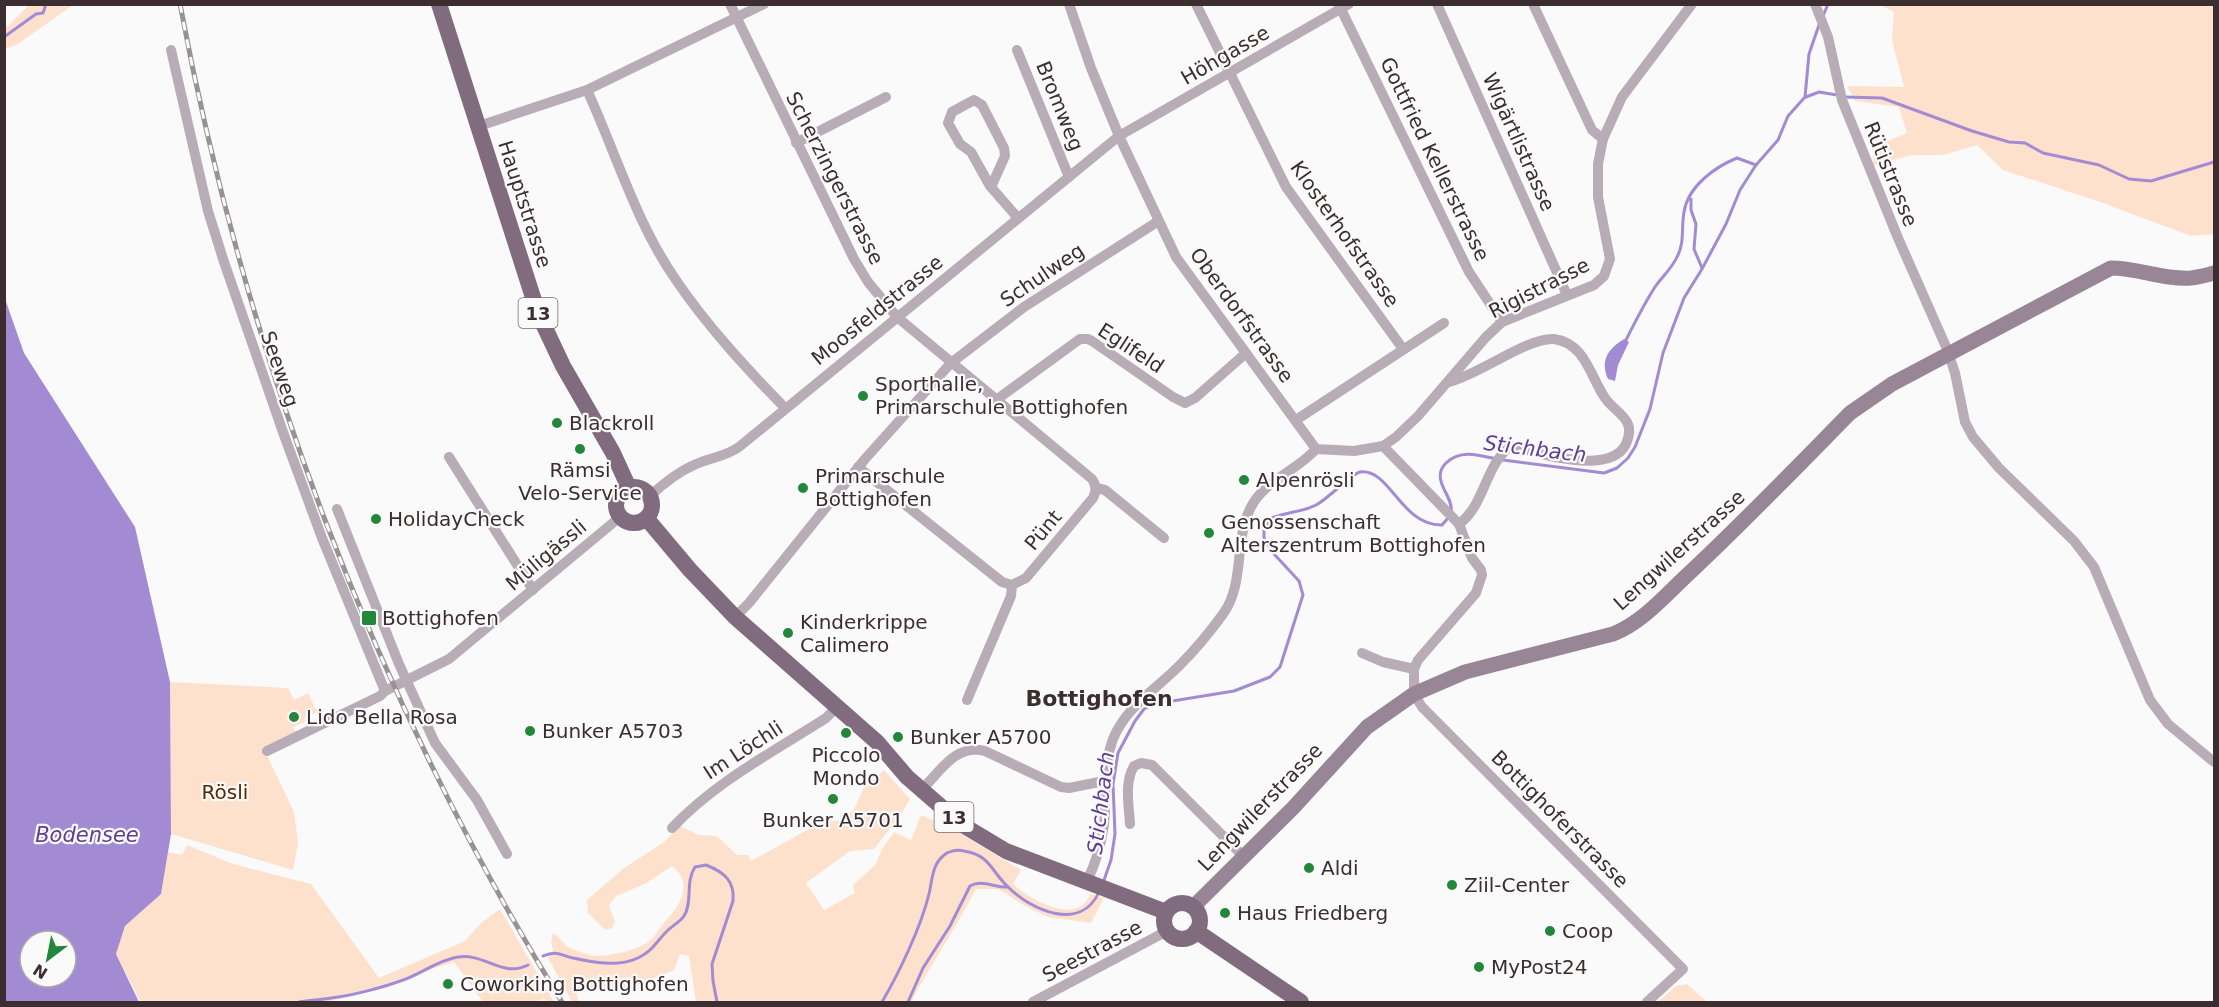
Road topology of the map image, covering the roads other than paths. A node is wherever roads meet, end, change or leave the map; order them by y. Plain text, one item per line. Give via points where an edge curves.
1 (439, 4) edge
2 (729, 4) edge
3 (764, 4) edge
4 (1069, 4) edge
5 (1196, 4) edge
6 (1437, 4) edge
7 (1533, 4) edge
8 (1692, 4) edge
9 (1343, 6) edge
10 (1815, 7) edge
11 (736, 18) junction
12 (171, 50) dead end
13 (1017, 50) dead end
14 (1230, 73) junction
15 (587, 90) junction
16 (886, 97) dead end
17 (479, 126) junction
18 (1119, 136) junction
19 (1603, 139) junction
20 (796, 143) junction
21 (1070, 177) junction
22 (992, 187) junction
23 (1018, 218) junction
24 (1157, 222) junction
25 (2214, 273) edge
26 (1567, 294) junction
27 (897, 317) junction
28 (1503, 322) junction
29 (1444, 323) dead end
30 (1403, 349) junction
31 (1246, 353) junction
32 (1948, 354) junction
33 (951, 363) junction
34 (1449, 382) junction
35 (996, 400) junction
36 (785, 408) junction
37 (1296, 420) junction
38 (1383, 446) junction
39 (1316, 449) junction
40 (449, 457) dead end
41 (858, 467) junction
42 (629, 488) junction
43 (1096, 488) junction
44 (650, 496) junction
45 (337, 509) dead end
46 (620, 517) junction
47 (647, 519) junction
48 (1456, 521) junction
49 (1164, 538) dead end
50 (1012, 585) junction
51 (533, 590) junction
52 (735, 617) junction
53 (1362, 653) dead end
54 (1414, 669) junction
55 (406, 681) junction
56 (385, 691) junction
57 (1414, 694) junction
58 (967, 700) dead end
59 (837, 707) junction
60 (267, 752) dead end
61 (891, 757) junction
62 (2214, 762) edge
63 (1104, 781) junction
64 (927, 784) junction
65 (1130, 824) dead end
66 (672, 828) dead end
67 (507, 854) dead end
68 (1244, 857) junction
69 (1030, 860) junction
70 (1097, 885) junction
71 (1193, 907) junction
72 (1166, 912) junction
73 (1167, 931) junction
74 (1196, 931) junction
75 (1033, 1002) edge
76 (1301, 1002) edge
77 (1647, 1002) edge

1 - 17 main road, Hauptstrasse / 13
2 - 11 street
3 - 11 street
4 - 18 street, Oberdorfstrasse
5 - 14 street, Klosterhofstrasse
6 - 26 street, Wigärtlistrasse
7 - 19 street via 1592,130
8 - 19 street, Rigistrasse via 1622,98
9 - 14 street, Höhgasse
9 - 28 street, Gottfried Kellerstrasse via 1464,262
10 - 32 street, Rütistrasse via 1825,28 1841,96
11 - 15 street
11 - 20 street, Scherzingerstrasse
12 - 56 street, Seeweg via 208,211 224,262 302,483
13 - 21 street, Bromweg
14 - 18 street, Höhgasse
14 - 30 street, Klosterhofstrasse via 1286,187
15 - 17 street
15 - 36 street via 645,226 675,279
16 - 20 street
17 - 42 main road, Hauptstrasse / 13 via 538,313
18 - 21 street, Moosfeldstrasse
18 - 24 street, Oberdorfstrasse
19 - 26 street, Rigistrasse via 1598,197 1609,264 1599,281
20 - 27 street, Scherzingerstrasse via 854,259
21 - 23 street, Moosfeldstrasse
22 - 22 street via 948,123 952,112 970,102 982,105 1005,153
22 - 23 street
23 - 27 street, Moosfeldstrasse
24 - 31 street, Oberdorfstrasse via 1176,257
24 - 33 street, Schulweg via 1023,307
25 - 32 street, Lengwilerstrasse via 2174,278 2112,268
26 - 28 street, Rigistrasse
27 - 33 street, Scherzingerstrasse
27 - 36 street, Moosfeldstrasse
28 - 34 street, Rigistrasse
29 - 30 street
30 - 37 street
31 - 35 street, Eglifeld via 1195,398 1185,402 1092,341 1080,339
31 - 37 street, Oberdorfstrasse
32 - 57 street, Lengwilerstrasse via 1892,384 1850,413 1719,546 1630,625 1613,634 1465,672
32 - 62 street, Rütistrasse via 1965,422 1973,437 2087,558 2101,582 2150,700 2168,724
33 - 35 street
33 - 41 street, Schulweg
34 - 38 street, Rigistrasse
34 - 48 street via 1536,342 1553,339 1568,343 1582,353 1606,398 1627,422 1630,433 1617,455 1593,461 1544,455 1515,446 1507,449 1473,510
35 - 43 street via 1092,479
36 - 44 street, Moosfeldstrasse via 734,450 681,472
37 - 39 street, Oberdorfstrasse
38 - 39 street via 1354,451
38 - 48 street
39 - 63 street via 1255,500 1244,526 1229,605 1180,665 1122,720 1112,742
40 - 51 street
41 - 50 street via 1002,582
41 - 52 street, Schulweg
42 - 44 main road via 643,489
42 - 46 main road via 617,500
43 - 49 street via 1105,490
43 - 50 street, Pünt via 1093,498 1026,578
44 - 47 main road via 652,510
45 - 55 street
46 - 47 main road via 630,523
46 - 51 street, Müligässli
47 - 52 main road, 13
48 - 54 street via 1481,570 1480,586
50 - 58 street via 1011,596
51 - 55 street, Müligässli via 448,659
52 - 59 main road, 13
53 - 54 street
54 - 57 street
55 - 56 street, Müligässli
55 - 67 street via 435,743 477,800
56 - 60 street, Müligässli
57 - 68 street, Lengwilerstrasse via 1367,727
57 - 77 street, Bottighoferstrasse via 1422,707 1683,969
59 - 61 main road, 13
59 - 66 street, Im Löchli via 724,783
61 - 64 main road, 13
61 - 69 main road, 13 via 907,777 961,824 1006,851
63 - 64 street via 1061,787 985,751 973,750 953,756
63 - 70 street
64 - 69 main road, 13 via 978,827
65 - 68 street via 1130,775 1134,766 1147,763
68 - 71 street, Lengwilerstrasse
69 - 70 main road, 13
70 - 72 main road, 13
71 - 72 main road via 1180,903
71 - 74 main road via 1199,918
72 - 73 main road
73 - 74 main road via 1179,938
73 - 75 street, Seestrasse
74 - 76 main road

